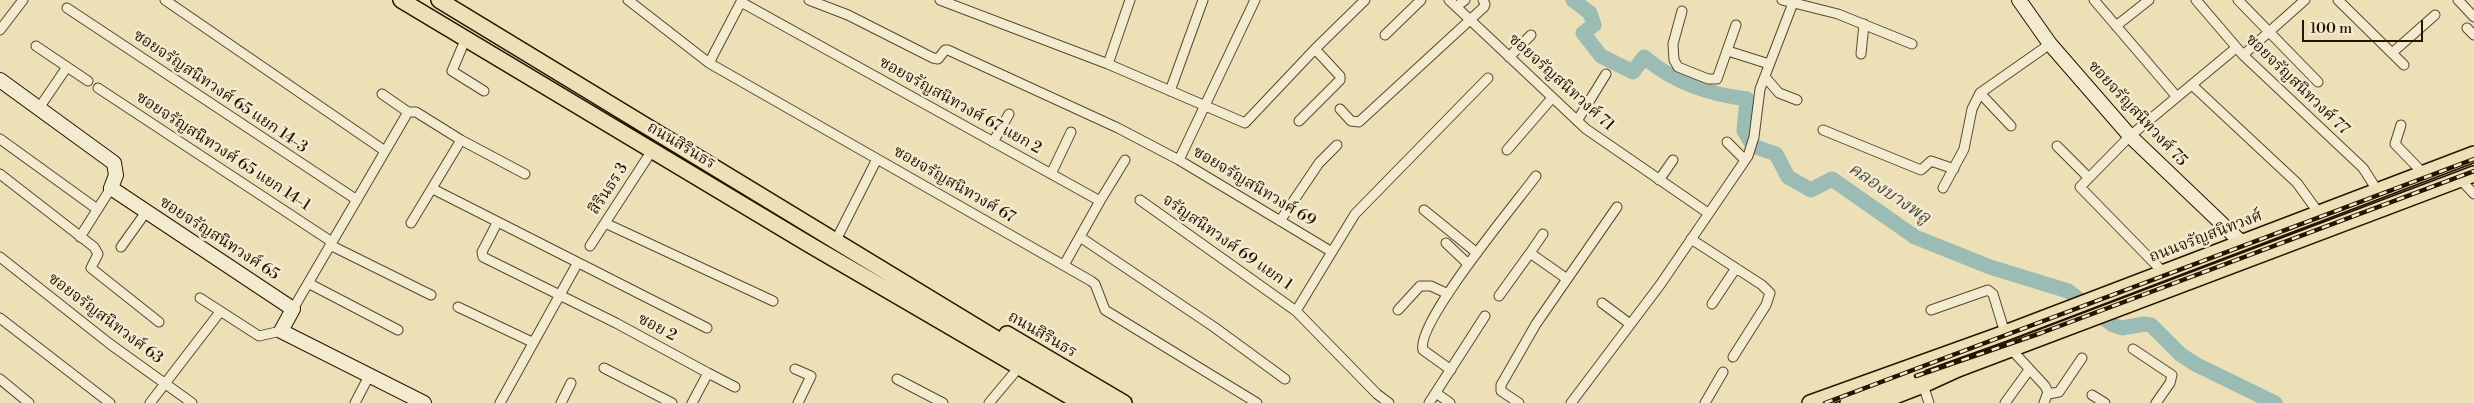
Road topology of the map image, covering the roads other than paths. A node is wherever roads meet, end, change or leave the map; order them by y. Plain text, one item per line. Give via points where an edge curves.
1 (23, 0) edge
2 (401, 0) edge
3 (439, 0) edge
4 (628, 0) edge
5 (809, 0) edge
6 (940, 0) edge
7 (1130, 0) edge
8 (1203, 0) edge
9 (1256, 0) edge
10 (1365, 0) edge
11 (1421, 0) edge
12 (1449, 0) edge
13 (1483, 0) edge
14 (1782, 0) edge
15 (2020, 0) edge
16 (2094, 0) edge
17 (2149, 0) edge
18 (2196, 0) edge
19 (2238, 0) edge
20 (2305, 0) edge
21 (2338, 0) edge
22 (2458, 0) edge
23 (169, 1) edge
24 (741, 1) edge
25 (1793, 3) junction
26 (67, 8) dead end
27 (1682, 11) dead end
28 (2435, 15) dead end
29 (2474, 17) edge
30 (1470, 20) junction
31 (1864, 24) junction
32 (1736, 25) dead end
33 (2116, 26) junction
34 (2467, 28) dead end
35 (0, 30) edge
36 (2268, 33) junction
37 (1385, 35) dead end
38 (1531, 35) dead end
39 (2474, 36) edge
40 (466, 38) junction
41 (1912, 44) dead end
42 (2050, 44) junction
43 (36, 46) dead end
44 (1315, 49) junction
45 (1728, 50) junction
46 (2239, 52) junction
47 (2392, 53) junction
48 (1861, 54) dead end
49 (1509, 57) junction
50 (709, 62) junction
51 (1108, 64) junction
52 (1769, 64) junction
53 (2404, 65) dead end
54 (67, 67) junction
55 (1606, 74) dead end
56 (1765, 77) junction
57 (1488, 78) dead end
58 (0, 80) edge
59 (88, 81) dead end
60 (2318, 82) dead end
61 (2192, 85) junction
62 (98, 88) dead end
63 (484, 91) dead end
64 (1170, 91) junction
65 (1980, 93) junction
66 (382, 94) dead end
67 (2177, 97) junction
68 (1552, 98) junction
69 (1797, 100) dead end
70 (1205, 107) junction
71 (39, 108) junction
72 (1340, 109) dead end
73 (408, 112) junction
74 (1009, 114) dead end
75 (1299, 121) dead end
76 (1577, 121) junction
77 (2401, 125) dead end
78 (2011, 126) dead end
79 (1823, 130) dead end
80 (1072, 132) dead end
81 (2130, 136) junction
82 (0, 139) edge
83 (461, 140) junction
84 (993, 142) junction
85 (1727, 142) dead end
86 (1337, 145) dead end
87 (2057, 146) dead end
88 (654, 149) junction
89 (1507, 150) dead end
90 (385, 151) junction
91 (2474, 154) edge
92 (878, 159) junction
93 (1125, 160) dead end
94 (1179, 160) junction
95 (1673, 160) dead end
96 (1745, 160) junction
97 (1954, 169) junction
98 (2423, 173) junction
99 (0, 174) edge
100 (525, 174) dead end
101 (1051, 174) junction
102 (1536, 176) dead end
103 (2467, 176) edge
104 (2089, 178) junction
105 (1660, 180) junction
106 (111, 188) junction
107 (1943, 188) dead end
108 (433, 189) junction
109 (2377, 190) junction
110 (2474, 194) edge
111 (357, 200) junction
112 (1140, 200) dead end
113 (1100, 201) junction
114 (1616, 207) dead end
115 (97, 209) junction
116 (1424, 210) dead end
117 (146, 212) junction
118 (2318, 212) junction
119 (1708, 213) junction
120 (1280, 221) junction
121 (411, 223) dead end
122 (497, 223) junction
123 (605, 223) junction
124 (1543, 234) dead end
125 (80, 236) junction
126 (1080, 236) junction
127 (1691, 238) junction
128 (836, 240) junction
129 (2240, 242) junction
130 (331, 243) junction
131 (1446, 243) dead end
132 (590, 246) dead end
133 (121, 247) dead end
134 (1332, 252) junction
135 (1477, 253) junction
136 (1530, 253) junction
137 (0, 257) edge
138 (577, 264) junction
139 (1468, 264) junction
140 (1064, 265) junction
141 (1736, 268) junction
142 (2163, 272) junction
143 (1567, 279) junction
144 (308, 283) junction
145 (560, 294) junction
146 (1448, 294) junction
147 (431, 295) dead end
148 (1499, 296) dead end
149 (200, 298) dead end
150 (773, 301) dead end
151 (940, 303) junction
152 (1602, 303) dead end
153 (1712, 304) dead end
154 (458, 307) dead end
155 (293, 308) junction
156 (1398, 310) dead end
157 (1931, 310) dead end
158 (1296, 311) junction
159 (220, 312) junction
160 (1486, 316) dead end
161 (0, 318) edge
162 (159, 322) dead end
163 (943, 322) junction
164 (1630, 324) junction
165 (707, 328) dead end
166 (398, 330) dead end
167 (281, 331) junction
168 (2005, 333) junction
169 (532, 342) junction
170 (2133, 348) dead end
171 (2011, 349) junction
172 (1952, 353) junction
173 (1733, 357) dead end
174 (2082, 358) dead end
175 (604, 368) dead end
176 (795, 369) dead end
177 (1958, 369) junction
178 (1036, 370) junction
179 (1451, 370) junction
180 (2029, 370) junction
181 (1014, 372) junction
182 (1723, 372) dead end
183 (708, 373) junction
184 (369, 376) junction
185 (1284, 378) dead end
186 (0, 379) edge
187 (897, 379) dead end
188 (164, 383) junction
189 (571, 384) dead end
190 (1924, 385) junction
191 (735, 387) dead end
192 (1436, 393) junction
193 (2092, 395) dead end
194 (2046, 399) edge
195 (1881, 402) edge
196 (28, 403) edge
197 (110, 403) edge
198 (150, 403) edge
199 (192, 403) edge
200 (355, 403) edge
201 (424, 403) edge
202 (500, 403) edge
203 (560, 403) edge
204 (672, 403) edge
205 (692, 403) edge
206 (798, 403) edge
207 (943, 403) edge
208 (989, 403) edge
209 (1067, 403) edge
210 (1081, 403) edge
211 (1102, 403) edge
212 (1124, 403) edge
213 (1256, 403) edge
214 (1389, 403) edge
215 (1429, 403) edge
216 (1450, 403) edge
217 (1519, 403) edge
218 (1571, 403) edge
219 (1705, 403) edge
220 (1810, 403) edge
221 (1829, 403) edge
222 (1848, 403) edge
223 (1929, 403) edge
224 (2005, 403) edge
225 (2105, 403) edge
226 (2156, 403) edge

1 - 35 street
2 - 40 main road, ถนนสิรินธร
3 - 128 main road, ถนนสิรินธร
4 - 50 street, ซอยจรัญสนิทวงศ์ 67
5 - 94 street via 848,15 933,58 938,59 948,50 1118,128
6 - 51 street
7 - 51 street
8 - 64 street
9 - 70 street, ซอยจรัญสนิทวงศ์ 69
10 - 44 street
11 - 37 street
12 - 30 street, ซอยจรัญสนิทวงศ์ 71
13 - 30 street via 1484,7
14 - 25 street
15 - 42 street, ซอยจรัญสนิทวงศ์ 75
16 - 33 street
17 - 33 street
18 - 46 street, ซอยจรัญสนิทวงศ์ 77
19 - 36 street
20 - 36 street
21 - 47 street
22 - 29 street
23 - 90 street
24 - 50 street
24 - 84 street, ซอยจรัญสนิทวงศ์ 67 แยก 2
25 - 31 street
25 - 52 street
26 - 111 street, ซอยจรัญสนิทวงศ์ 65 แยก 14-3
27 - 45 street via 1673,44 1678,67 1708,79 1717,79
28 - 47 street
30 - 49 street, ซอยจรัญสนิทวงศ์ 71
30 - 72 street via 1359,122 1351,121
31 - 41 street
31 - 48 street
32 - 45 street
33 - 67 street
34 - 39 street
36 - 46 street
36 - 60 street
38 - 49 street
40 - 63 street via 452,71
40 - 88 main road, ถนนสิรินธร
42 - 65 street
42 - 81 street, ซอยจรัญสนิทวงศ์ 75
43 - 54 street
44 - 70 street via 1245,123
44 - 75 street via 1341,78
45 - 52 street
46 - 61 street
46 - 109 street, ซอยจรัญสนิทวงศ์ 77 via 2363,168
47 - 53 street
49 - 68 street, ซอยจรัญสนิทวงศ์ 71
50 - 92 street, ซอยจรัญสนิทวงศ์ 67
51 - 64 street
52 - 56 street
54 - 59 street
54 - 71 street
55 - 76 street
56 - 69 street via 1779,93
56 - 96 street via 1758,100 1754,137
57 - 134 street via 1355,214
58 - 71 street
61 - 67 street
61 - 118 street via 2297,183
62 - 130 street, ซอยจรัญสนิทวงศ์ 65 แยก 14-1
64 - 70 street
65 - 78 street
65 - 97 street via 1972,109 1964,149
66 - 73 street
67 - 81 street
68 - 76 street, ซอยจรัญสนิทวงศ์ 71
68 - 89 street
70 - 94 street, ซอยจรัญสนิทวงศ์ 69
71 - 106 street via 114,163 116,175
73 - 83 street via 416,112
73 - 90 street
74 - 84 street
76 - 105 street, ซอยจรัญสนิทวงศ์ 71
77 - 98 street via 2395,144
79 - 97 street via 1921,170 1931,161
80 - 101 street
81 - 104 street
81 - 129 street, ซอยจรัญสนิทวงศ์ 75
82 - 115 street
83 - 100 street
83 - 108 street
84 - 101 street, ซอยจรัญสนิทวงศ์ 67 แยก 2
85 - 96 street
86 - 120 street via 1319,163
87 - 104 street
88 - 123 street, สิรินธร 3
88 - 163 main road, ถนนสิรินธร
90 - 111 street
91 - 98 main road, ถนนจรัญสนิทวงศ์
92 - 128 street
92 - 140 street, ซอยจรัญสนิทวงศ์ 67
93 - 113 street
94 - 120 street, ซอยจรัญสนิทวงศ์ 69
95 - 105 street
96 - 119 street
97 - 107 street
98 - 109 main road, ถนนจรัญสนิทวงศ์
99 - 125 street
101 - 113 street, ซอยจรัญสนิทวงศ์ 67 แยก 2
102 - 135 street
103 - 110 street
103 - 171 main road
104 - 142 street via 2080,186
105 - 119 street, ซอยจรัญสนิทวงศ์ 71
106 - 115 street
106 - 117 street, ซอยจรัญสนิทวงศ์ 65
108 - 121 street
108 - 122 street
109 - 118 main road, ถนนจรัญสนิทวงศ์
111 - 130 street
112 - 158 street, จรัญสนิทวงศ์ 69 แยก 1
113 - 126 street
114 - 143 street
115 - 125 street
116 - 135 street
117 - 133 street
117 - 155 street, ซอยจรัญสนิทวงศ์ 65
118 - 129 main road, ถนนจรัญสนิทวงศ์
119 - 127 street
120 - 134 street, ซอยจรัญสนิทวงศ์ 69
122 - 138 street
122 - 145 street, ซอย 2 via 482,252 483,257
123 - 132 street, สิรินธร 3
123 - 150 street
124 - 136 street
125 - 162 street via 97,250 98,254 90,265 92,270
126 - 140 street
126 - 185 street
127 - 141 street
127 - 164 street
128 - 151 main road, ถนนสิรินธร
129 - 142 main road, ถนนจรัญสนิทวงศ์
130 - 144 street
130 - 147 street, ซอยจรัญสนิทวงศ์ 65 แยก 14-1
131 - 139 street
134 - 158 street
135 - 139 street
136 - 143 street
136 - 148 street
137 - 188 street, ซอยจรัญสนิทวงศ์ 63
138 - 145 street
138 - 165 street
139 - 146 street
140 - 213 street, ซอยจรัญสนิทวงศ์ 67 via 1095,284 1105,310
141 - 153 street
141 - 173 street via 1770,293 1766,305
142 - 168 main road, ถนนจรัญสนิทวงศ์
143 - 217 street via 1536,324 1500,389
144 - 155 street
144 - 166 street
145 - 169 street
145 - 183 street, ซอย 2
146 - 156 street via 1431,286 1420,286
146 - 179 street via 1424,338 1422,348
149 - 159 street
151 - 178 main road, ถนนสิรินธร
151 - 212 main road, ถนนสิรินธร via 1014,338
152 - 164 street
154 - 169 street
155 - 167 street
157 - 168 street via 1988,290 1993,294
158 - 214 street
159 - 167 street via 259,336
159 - 188 street
160 - 179 street
161 - 197 street
163 - 178 main road, ถนนสิรินธร
163 - 181 main road, ถนนสิรินธร via 967,342
164 - 218 street
167 - 184 street
168 - 172 main road, ถนนจรัญสนิทวงศ์
169 - 202 street
170 - 226 street via 2172,375
171 - 177 main road
171 - 180 street
172 - 220 main road, ถนนจรัญสนิทวงศ์
172 - 221 main road, ถนนจรัญสนิทวงศ์
174 - 194 street via 2059,392
175 - 204 street
176 - 206 street via 811,376
177 - 190 main road
177 - 222 main road via 1901,383
178 - 210 main road, ถนนสิรินธร
178 - 211 main road, ถนนสิรินธร
179 - 192 street
180 - 194 street via 2045,386
180 - 224 street
181 - 208 street
181 - 209 main road, ถนนสิรินธร
182 - 219 street
183 - 191 street, ซอย 2
183 - 205 street
184 - 200 street
184 - 201 street
186 - 196 street
187 - 207 street
188 - 198 street
188 - 199 street, ซอยจรัญสนิทวงศ์ 63
189 - 203 street
190 - 195 main road
190 - 223 street
192 - 215 street
192 - 216 street
193 - 225 street

